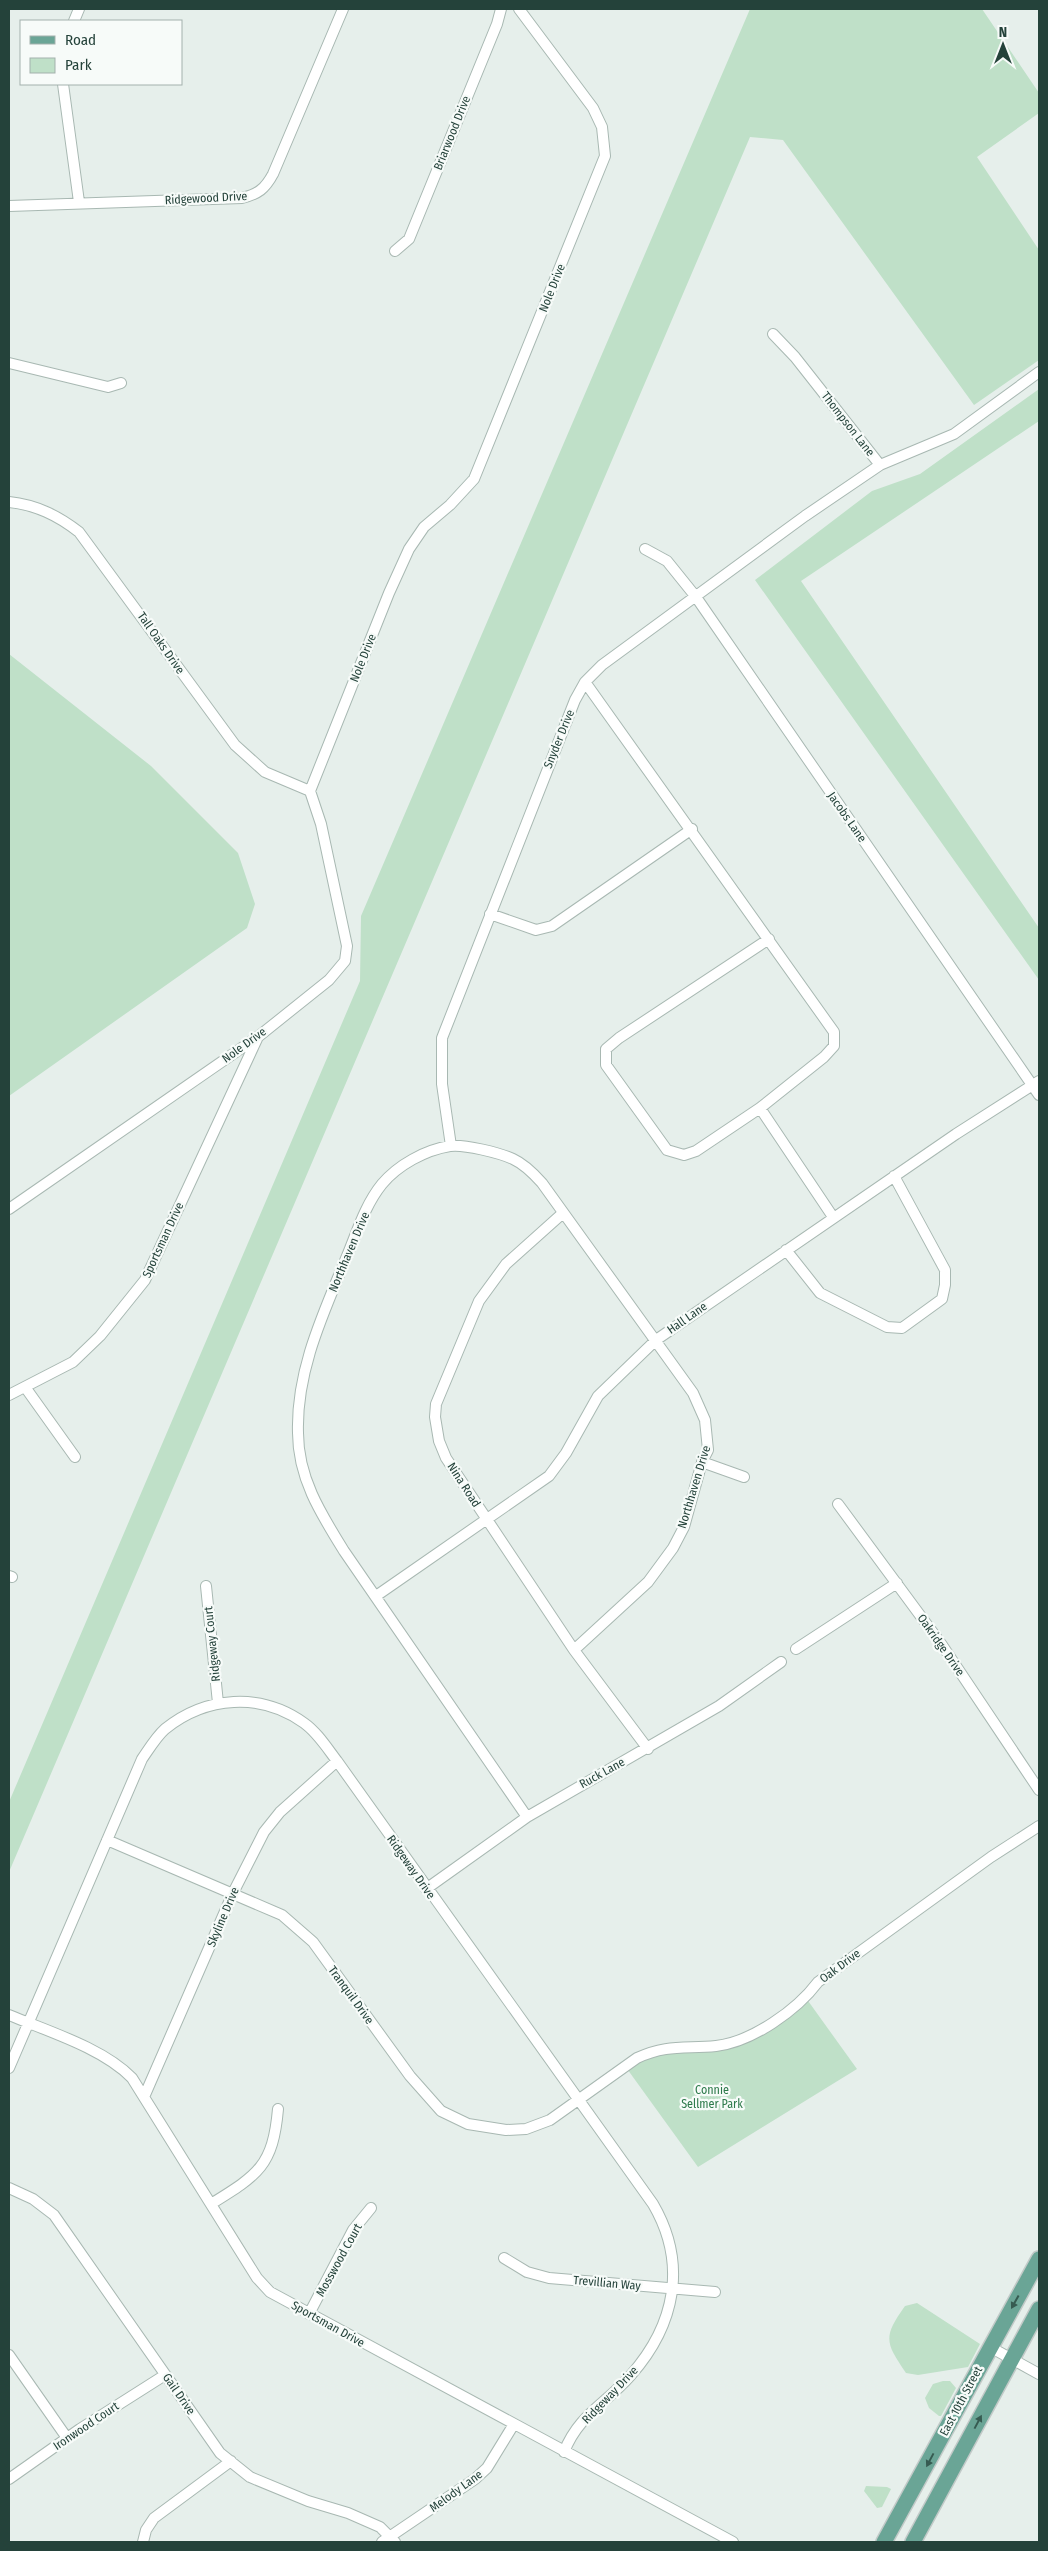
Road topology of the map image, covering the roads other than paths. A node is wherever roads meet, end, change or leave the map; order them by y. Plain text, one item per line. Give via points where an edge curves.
1 (343, 9) edge
2 (501, 9) edge
3 (519, 9) edge
4 (64, 85) edge
5 (79, 202) junction
6 (9, 206) edge
7 (395, 251) dead end
8 (773, 334) dead end
9 (9, 364) edge
10 (1039, 372) edge
11 (121, 383) dead end
12 (880, 466) junction
13 (9, 502) edge
14 (645, 549) dead end
15 (696, 597) junction
16 (585, 682) junction
17 (310, 791) junction
18 (692, 829) junction
19 (490, 914) junction
20 (769, 939) junction
21 (258, 1036) junction
22 (1036, 1083) edge
23 (1039, 1095) edge
24 (760, 1108) junction
25 (451, 1146) junction
26 (894, 1176) junction
27 (9, 1209) edge
28 (563, 1213) junction
29 (833, 1218) junction
30 (786, 1250) junction
31 (656, 1340) junction
32 (25, 1387) junction
33 (9, 1394) edge
34 (75, 1456) dead end
35 (702, 1462) junction
36 (744, 1477) dead end
37 (838, 1504) dead end
38 (487, 1520) junction
39 (897, 1583) junction
40 (206, 1586) dead end
41 (376, 1596) junction
42 (796, 1649) dead end
43 (574, 1650) junction
44 (781, 1662) dead end
45 (218, 1703) junction
46 (648, 1748) junction
47 (337, 1761) junction
48 (1039, 1790) edge
49 (527, 1817) junction
50 (1039, 1826) edge
51 (107, 1840) junction
52 (426, 1888) junction
53 (233, 1893) junction
54 (9, 2015) edge
55 (28, 2023) junction
56 (9, 2068) edge
57 (144, 2097) junction
58 (578, 2100) junction
59 (278, 2109) dead end
60 (9, 2188) edge
61 (211, 2204) junction
62 (371, 2208) dead end
63 (504, 2258) dead end
64 (1039, 2260) edge
65 (673, 2288) junction
66 (715, 2292) dead end
67 (1039, 2310) edge
68 (309, 2314) junction
69 (990, 2347) junction
70 (9, 2355) edge
71 (1012, 2358) junction
72 (1039, 2374) edge
73 (165, 2375) junction
74 (514, 2424) junction
75 (67, 2438) junction
76 (564, 2452) junction
77 (231, 2461) junction
78 (9, 2479) edge
79 (390, 2540) edge
80 (142, 2542) edge
81 (733, 2542) edge
82 (884, 2542) edge
83 (913, 2542) edge

1 - 5 street, Ridgewood Drive via 273,174 256,194 242,198
2 - 7 street, Briarwood Drive via 409,239
3 - 17 street, Nole Drive via 593,108 602,127 605,156 474,479 424,527 409,549
4 - 5 street
5 - 6 street, Ridgewood Drive
8 - 12 street, Thompson Lane via 795,357
9 - 11 street via 108,387
10 - 12 street, Thompson Lane via 954,434
12 - 15 street, Snyder Drive via 805,516
13 - 17 street, Tall Oaks Drive via 42,509 79,532 235,745 266,772
14 - 15 street, Jacobs Lane via 667,561
15 - 16 street, Snyder Drive via 602,665
15 - 22 street, Jacobs Lane
16 - 18 street
16 - 19 street, Snyder Drive
17 - 21 street, Nole Drive via 321,824 347,946 345,961 329,980
18 - 19 street via 552,926 536,930
18 - 20 street
19 - 25 street, Snyder Drive via 442,1038 442,1084
20 - 24 street via 834,1032 834,1046
20 - 24 street via 606,1049 606,1065 667,1150 684,1155 696,1151
21 - 27 street, Nole Drive
21 - 32 street, Sportsman Drive via 145,1280 100,1336 73,1362
22 - 23 street, Jacobs Lane
22 - 26 street, Hall Lane
24 - 29 street
25 - 28 street, Northhaven Drive via 492,1152 513,1159 542,1183
25 - 41 street, Northhaven Drive via 416,1157 398,1169 382,1185 364,1215 314,1336 299,1403 298,1435 310,1493 344,1551
26 - 29 street, Hall Lane
26 - 30 street via 945,1270 946,1284 942,1299 902,1328 887,1327 820,1293
28 - 31 street, Northhaven Drive
28 - 38 street, Nina Road via 506,1264 488,1286 479,1300 436,1404 439,1441 446,1458
29 - 30 street, Hall Lane
30 - 31 street, Hall Lane
31 - 35 street, Northhaven Drive via 693,1393 705,1420 708,1450
31 - 38 street, Hall Lane via 598,1396 557,1468
32 - 33 street, Sportsman Drive
32 - 34 street
35 - 36 street
35 - 43 street, Northhaven Drive via 684,1527 673,1548 648,1582
37 - 39 street, Oakridge Drive
38 - 41 street, Hall Lane
38 - 43 street, Nina Road
39 - 42 street
39 - 48 street, Oakridge Drive
40 - 45 street, Ridgeway Court
41 - 49 street, Northhaven Drive
43 - 46 street, Nina Road
44 - 46 street, Ruck Lane via 719,1706
45 - 47 street, Ridgeway Drive via 248,1702 287,1712 306,1724
45 - 51 street, Ridgeway Drive via 195,1709 164,1730 153,1743 142,1759
46 - 49 street, Ruck Lane
47 - 52 street, Ridgeway Drive
47 - 53 street, Skyline Drive via 280,1812 264,1832
49 - 52 street, Ruck Lane
50 - 58 street, Oak Drive via 834,1970 818,1982 806,1998 747,2038 716,2046 668,2047 651,2052 637,2058
51 - 53 street, Tranquil Drive
51 - 55 street, Ridgeway Drive
52 - 58 street, Ridgeway Drive
53 - 57 street, Skyline Drive
53 - 58 street, Tranquil Drive via 282,1915 313,1942 410,2076 441,2111 468,2124 493,2130 526,2129 550,2120
54 - 55 street, Sportsman Drive
55 - 56 street, Ridgeway Drive
55 - 57 street, Sportsman Drive via 122,2067
57 - 61 street, Sportsman Drive
58 - 65 street, Ridgeway Drive via 665,2225 674,2263
59 - 61 street via 276,2138 270,2155 251,2177
60 - 73 street, Gail Drive via 33,2198 54,2215
61 - 68 street, Sportsman Drive via 270,2292
62 - 68 street, Mosswood Court via 353,2230
63 - 65 street, Trevillian Way via 527,2272 549,2278
64 -> 69 main road, East 10th Street
65 - 66 street, Trevillian Way
65 - 76 street, Ridgeway Drive via 665,2322 641,2363 630,2377 590,2411
67 - 71 main road, East 10th Street
68 - 74 street, Sportsman Drive
69 - 71 street
69 -> 82 main road, East 10th Street
70 - 75 street
71 - 72 street
83 -> 71 main road, East 10th Street
73 - 75 street, Ironwood Court
73 - 77 street, Gail Drive via 220,2453
74 - 76 street, Sportsman Drive
74 - 79 street, Melody Lane via 487,2468
75 - 78 street, Ironwood Court
76 - 81 street, Sportsman Drive
77 - 79 street, Gail Drive via 250,2477 380,2527
77 - 80 street via 154,2518

